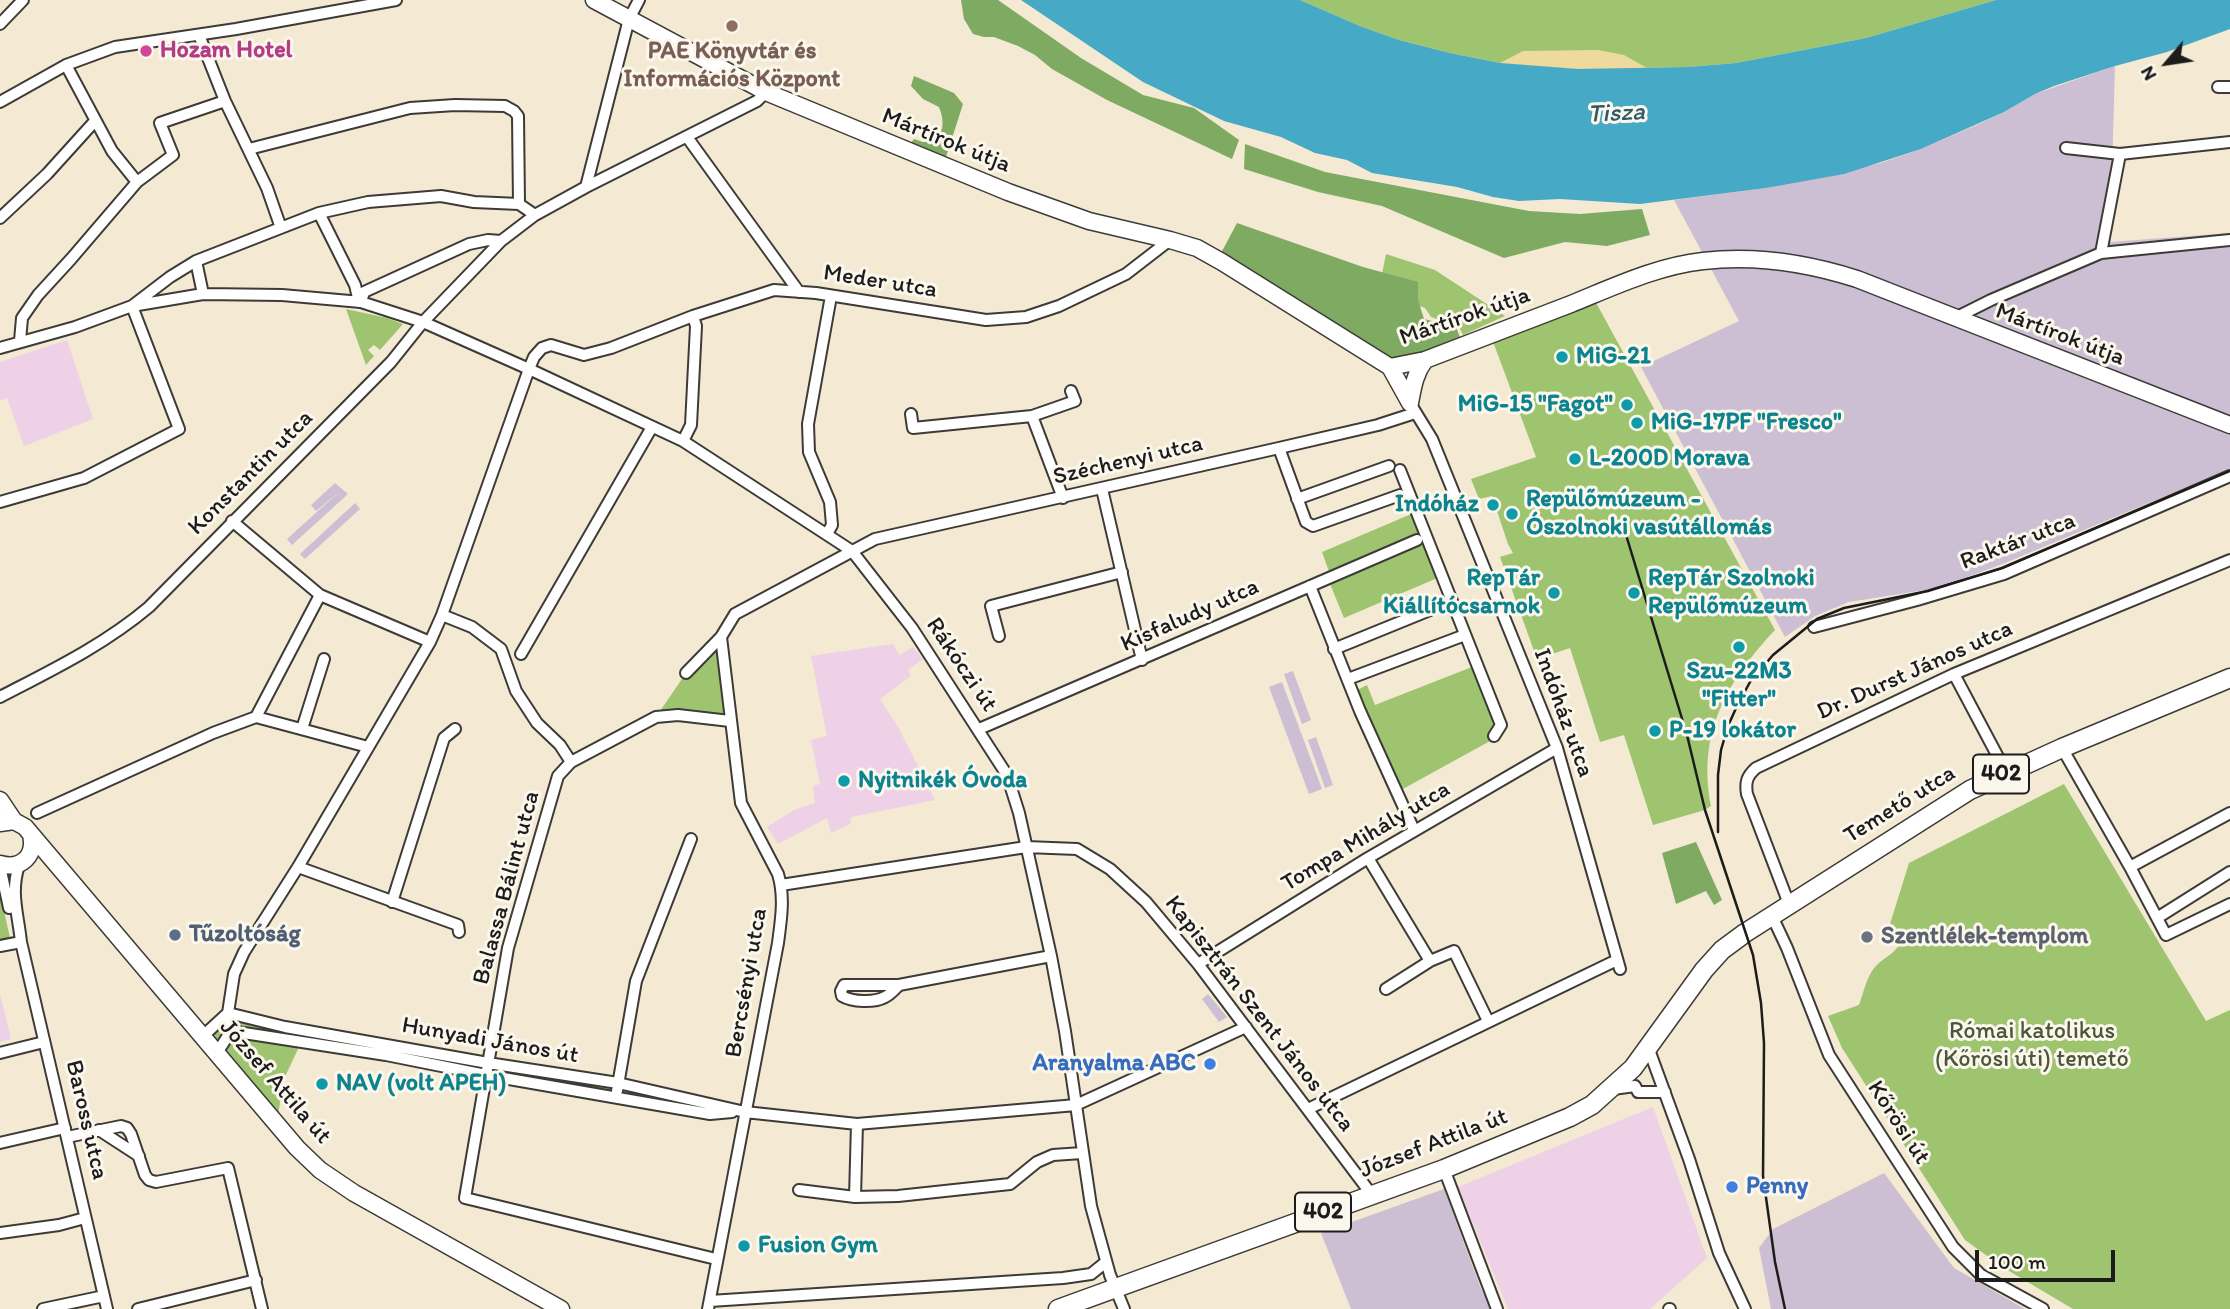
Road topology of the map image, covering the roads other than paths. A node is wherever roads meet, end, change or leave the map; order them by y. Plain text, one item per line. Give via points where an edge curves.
1 (23, 0) edge
2 (396, 0) edge
3 (594, 0) edge
4 (639, 0) edge
5 (629, 19) junction
6 (0, 24) edge
7 (199, 35) junction
8 (66, 65) junction
9 (766, 92) junction
10 (225, 100) junction
11 (0, 102) edge
12 (95, 121) junction
13 (687, 136) junction
14 (2230, 142) edge
15 (2066, 148) dead end
16 (249, 149) junction
17 (2120, 154) junction
18 (137, 182) junction
19 (586, 187) junction
20 (519, 204) junction
21 (319, 214) junction
22 (535, 215) junction
23 (0, 218) edge
24 (282, 228) junction
25 (1170, 240) junction
26 (2230, 240) edge
27 (501, 241) junction
28 (2101, 253) junction
29 (196, 261) junction
30 (799, 292) junction
31 (203, 294) junction
32 (831, 296) junction
33 (360, 302) junction
34 (132, 306) junction
35 (693, 316) junction
36 (1955, 318) junction
37 (424, 322) junction
38 (20, 341) junction
39 (0, 348) edge
40 (1425, 360) junction
41 (1390, 366) junction
42 (529, 369) junction
43 (1072, 391) dead end
44 (1413, 408) junction
45 (911, 414) dead end
46 (1032, 416) junction
47 (2230, 425) edge
48 (652, 427) junction
49 (682, 441) junction
50 (1279, 448) junction
51 (2230, 476) edge
52 (1102, 489) junction
53 (1400, 495) dead end
54 (1063, 498) junction
55 (1297, 499) junction
56 (0, 502) edge
57 (232, 521) junction
58 (827, 534) junction
59 (1417, 540) dead end
60 (852, 551) junction
61 (2230, 560) edge
62 (1122, 572) junction
63 (1310, 586) junction
64 (320, 594) junction
65 (1452, 601) junction
66 (442, 615) junction
67 (1814, 627) dead end
68 (1465, 635) junction
69 (999, 636) dead end
70 (720, 637) junction
71 (430, 642) junction
72 (1334, 649) junction
73 (522, 654) dead end
74 (324, 659) dead end
75 (1142, 660) junction
76 (686, 673) dead end
77 (1954, 674) junction
78 (2230, 678) edge
79 (1348, 679) junction
80 (0, 697) edge
81 (256, 717) junction
82 (730, 721) junction
83 (302, 729) junction
84 (455, 729) dead end
85 (979, 729) junction
86 (1494, 736) dead end
87 (368, 747) junction
88 (1557, 748) junction
89 (2062, 748) junction
90 (571, 762) junction
91 (2006, 772) junction
92 (0, 800) edge
93 (37, 813) dead end
94 (2230, 813) edge
95 (7, 822) edge
96 (1414, 830) junction
97 (31, 835) junction
98 (691, 839) dead end
99 (1026, 847) junction
100 (1368, 858) junction
101 (21, 863) junction
102 (0, 865) edge
103 (298, 867) junction
104 (2130, 867) junction
105 (2230, 872) edge
106 (68, 878) junction
107 (781, 885) junction
108 (392, 902) junction
109 (1789, 904) junction
110 (2230, 904) edge
111 (1772, 916) junction
112 (2157, 918) junction
113 (459, 932) dead end
114 (21, 942) junction
115 (0, 946) edge
116 (1051, 956) junction
117 (1430, 961) junction
118 (1198, 964) junction
119 (899, 985) dead end
120 (1386, 989) dead end
121 (228, 1013) junction
122 (1489, 1021) junction
123 (1247, 1027) junction
124 (231, 1031) junction
125 (203, 1037) junction
126 (44, 1042) junction
127 (1648, 1047) junction
128 (0, 1053) edge
129 (217, 1053) junction
130 (487, 1069) junction
131 (618, 1083) junction
132 (1613, 1088) junction
133 (1665, 1092) junction
134 (615, 1097) junction
135 (1076, 1105) junction
136 (1308, 1109) junction
137 (745, 1111) junction
138 (857, 1124) junction
139 (100, 1130) junction
140 (66, 1133) junction
141 (0, 1143) edge
142 (1082, 1153) junction
143 (139, 1156) junction
144 (1444, 1169) junction
145 (799, 1190) dead end
146 (1372, 1195) junction
147 (855, 1197) junction
148 (86, 1218) junction
149 (0, 1233) edge
150 (716, 1259) junction
151 (1106, 1262) junction
152 (256, 1280) junction
153 (1115, 1288) junction
154 (104, 1296) junction
155 (709, 1305) edge
156 (43, 1309) edge
157 (107, 1309) edge
158 (138, 1309) edge
159 (262, 1309) edge
160 (561, 1309) edge
161 (1058, 1309) edge
162 (1124, 1309) edge
163 (1497, 1309) edge
164 (1745, 1309) edge
165 (2043, 1309) edge

1 - 6 street
2 - 7 street
3 - 5 street, Mártírok útja
4 - 5 street
5 - 9 street, Mártírok útja
5 - 19 street
7 - 8 street via 115,47
7 - 10 street
8 - 11 street
8 - 12 street
9 - 13 street, Konstantin utca via 758,101
9 - 25 street, Mártírok útja via 1008,192 1089,221
10 - 16 street
10 - 18 street via 160,123 173,155
12 - 18 street
12 - 23 street
13 - 19 street, Konstantin utca
13 - 30 street
14 - 17 street
15 - 17 street
16 - 20 street via 410,108 505,106 518,116
16 - 24 street
17 - 28 street
18 - 38 street via 38,295 22,317
19 - 22 street, Konstantin utca
20 - 21 street via 441,196 368,202
20 - 22 street
21 - 24 street
21 - 33 street
22 - 27 street, Konstantin utca
24 - 29 street
25 - 32 street, Meder utca via 1126,274 1026,317 986,320
25 - 41 street, Mártírok útja via 1222,262
26 - 28 street
27 - 33 street via 469,244 364,292
27 - 37 street, Konstantin utca
28 - 36 street
29 - 31 street
29 - 34 street
30 - 32 street, Meder utca
30 - 35 street, Meder utca via 774,290
31 - 33 street, Rákóczi út
31 - 34 street, Rákóczi út
32 - 58 street via 808,424 809,452 830,502 832,525
33 - 37 street, Rákóczi út
34 - 38 street
34 - 56 street via 179,429 84,478
35 - 42 street, Meder utca via 584,355 551,345 542,348
35 - 49 street via 691,425
36 - 40 street, Mártírok útja via 1857,279 1810,266 1757,260 1702,261 1627,281
36 - 47 street, Mártírok útja
37 - 42 street, Rákóczi út
37 - 57 street, Konstantin utca via 391,362
38 - 39 street
40 - 41 street, Mártírok útja
40 - 44 street via 1415,378
41 - 44 street
42 - 48 street, Rákóczi út
42 - 66 street
43 - 46 street via 1075,401
44 - 50 street, Széchenyi utca via 1378,425
44 - 88 street, Indóház utca via 1432,439
45 - 46 street via 913,428
46 - 54 street
48 - 49 street, Rákóczi út
48 - 73 street
49 - 58 street, Rákóczi út
50 - 52 street, Széchenyi utca
50 - 55 street
51 - 67 street, Raktár utca via 2004,574
52 - 54 street, Széchenyi utca
52 - 62 street
53 - 55 street via 1313,526 1306,522
54 - 60 street, Széchenyi utca via 874,540
55 - 65 street via 1394,468
57 - 64 street
57 - 80 street, Konstantin utca via 124,628
58 - 60 street, Rákóczi út
59 - 63 street, Kisfaludy utca
60 - 70 street via 735,614
60 - 85 street, Rákóczi út via 912,628
61 - 77 street, Dr. Durst János utca
62 - 69 street via 991,606
62 - 75 street
63 - 72 street
63 - 75 street, Kisfaludy utca
64 - 71 street
64 - 81 street
65 - 68 street
65 - 72 street
66 - 71 street
66 - 90 street via 472,627 501,649 516,691
68 - 79 street
68 - 86 street via 1501,725
70 - 76 street
70 - 82 street, Bercsényi utca
71 - 87 street
72 - 79 street
74 - 83 street
75 - 85 street, Kisfaludy utca
77 - 91 street
77 - 109 street, Dr. Durst János utca via 1748,775 1747,794
78 - 89 main road, Temető utca / 402
79 - 96 street
81 - 83 street
81 - 93 street
82 - 90 street via 656,717
82 - 107 street, Bercsényi utca via 741,803
83 - 87 street
84 - 108 street via 444,738
85 - 99 street, Rákóczi út via 1007,775
87 - 103 street
88 - 96 street, Tompa Mihály utca
88 - 122 street, Indóház utca via 1619,964
89 - 91 main road, Temető utca / 402
89 - 104 street
90 - 130 street, Balassa Bálint utca via 558,776 508,948
91 - 109 main road, Temető utca / 402
92 - 95 street
94 - 104 street
95 - 97 street, József Attila út via 25,827
96 - 100 street, Tompa Mihály utca
97 - 101 street via 32,850
97 - 106 street, József Attila út
98 - 131 street via 636,981
99 - 107 street, Kapisztrán Szent János utca
99 - 116 street, Rákóczi út
99 - 118 street, Kapisztrán Szent János utca via 1077,849 1110,869 1146,902
100 - 117 street
100 - 118 street, Tompa Mihály utca
101 - 102 street, József Attila út
101 - 106 street, József Attila út via 43,865
101 - 114 street, Baross utca via 13,883
102 - 114 street, Baross utca
103 - 108 street
103 - 121 street via 244,952 234,974
104 - 112 street
105 - 112 street
106 - 125 street, József Attila út
107 - 137 street, Bercsényi utca via 778,943
108 - 113 street via 458,925
109 - 111 main road, Temető utca / 402
110 - 112 street via 2166,935
111 - 127 main road, Temető utca / 402 via 1722,950
111 - 165 street, Kőrösi út via 1829,1055 1953,1247 1981,1275
114 - 115 street
114 - 126 street, Baross utca
116 - 119 street
116 - 135 street, Rákóczi út
117 - 120 street
117 - 122 street via 1454,951
118 - 123 street, Kapisztrán Szent János utca
121 - 124 street
121 - 125 street
121 - 130 street, Hunyadi János út
122 - 136 street
123 - 135 street, Hunyadi János út
123 - 136 street, Kapisztrán Szent János utca
124 - 129 street
124 - 130 street, Hunyadi János út
125 - 129 street, József Attila út
126 - 128 street
126 - 140 street, Baross utca
127 - 132 main road, József Attila út / 402
127 - 133 street
129 - 160 street, József Attila út via 320,1170
130 - 131 street, Hunyadi János út
130 - 134 street, Hunyadi János út
130 - 150 street, Balassa Bálint utca via 465,1198
131 - 134 street
131 - 137 street, Hunyadi János út
132 - 133 street via 1635,1086 1638,1091
132 - 144 main road, József Attila út / 402 via 1570,1117
133 - 164 street via 1719,1252
134 - 137 street, Hunyadi János út via 710,1114
135 - 138 street, Hunyadi János út
135 - 142 street, Rákóczi út
136 - 146 street, Kapisztrán Szent János utca
137 - 138 street, Hunyadi János út
137 - 150 street, Bercsényi utca
138 - 147 street
139 - 140 street
139 - 143 street
139 - 143 street via 127,1128
140 - 141 street
140 - 148 street, Baross utca
142 - 147 street via 1053,1155 1010,1184
142 - 151 street, Rákóczi út
143 - 152 street via 145,1175 156,1182 228,1168
144 - 146 main road, József Attila út / 402
144 - 163 street
145 - 147 street
146 - 153 main road, József Attila út / 402
148 - 149 street
148 - 154 street, Baross utca
150 - 155 street, Bercsényi utca
151 - 153 street, Rákóczi út
151 - 155 street via 1091,1273 1063,1278
152 - 158 street
152 - 159 street
153 - 161 main road, József Attila út / 402
153 - 162 street, Rákóczi út
154 - 156 street
154 - 157 street, Baross utca

